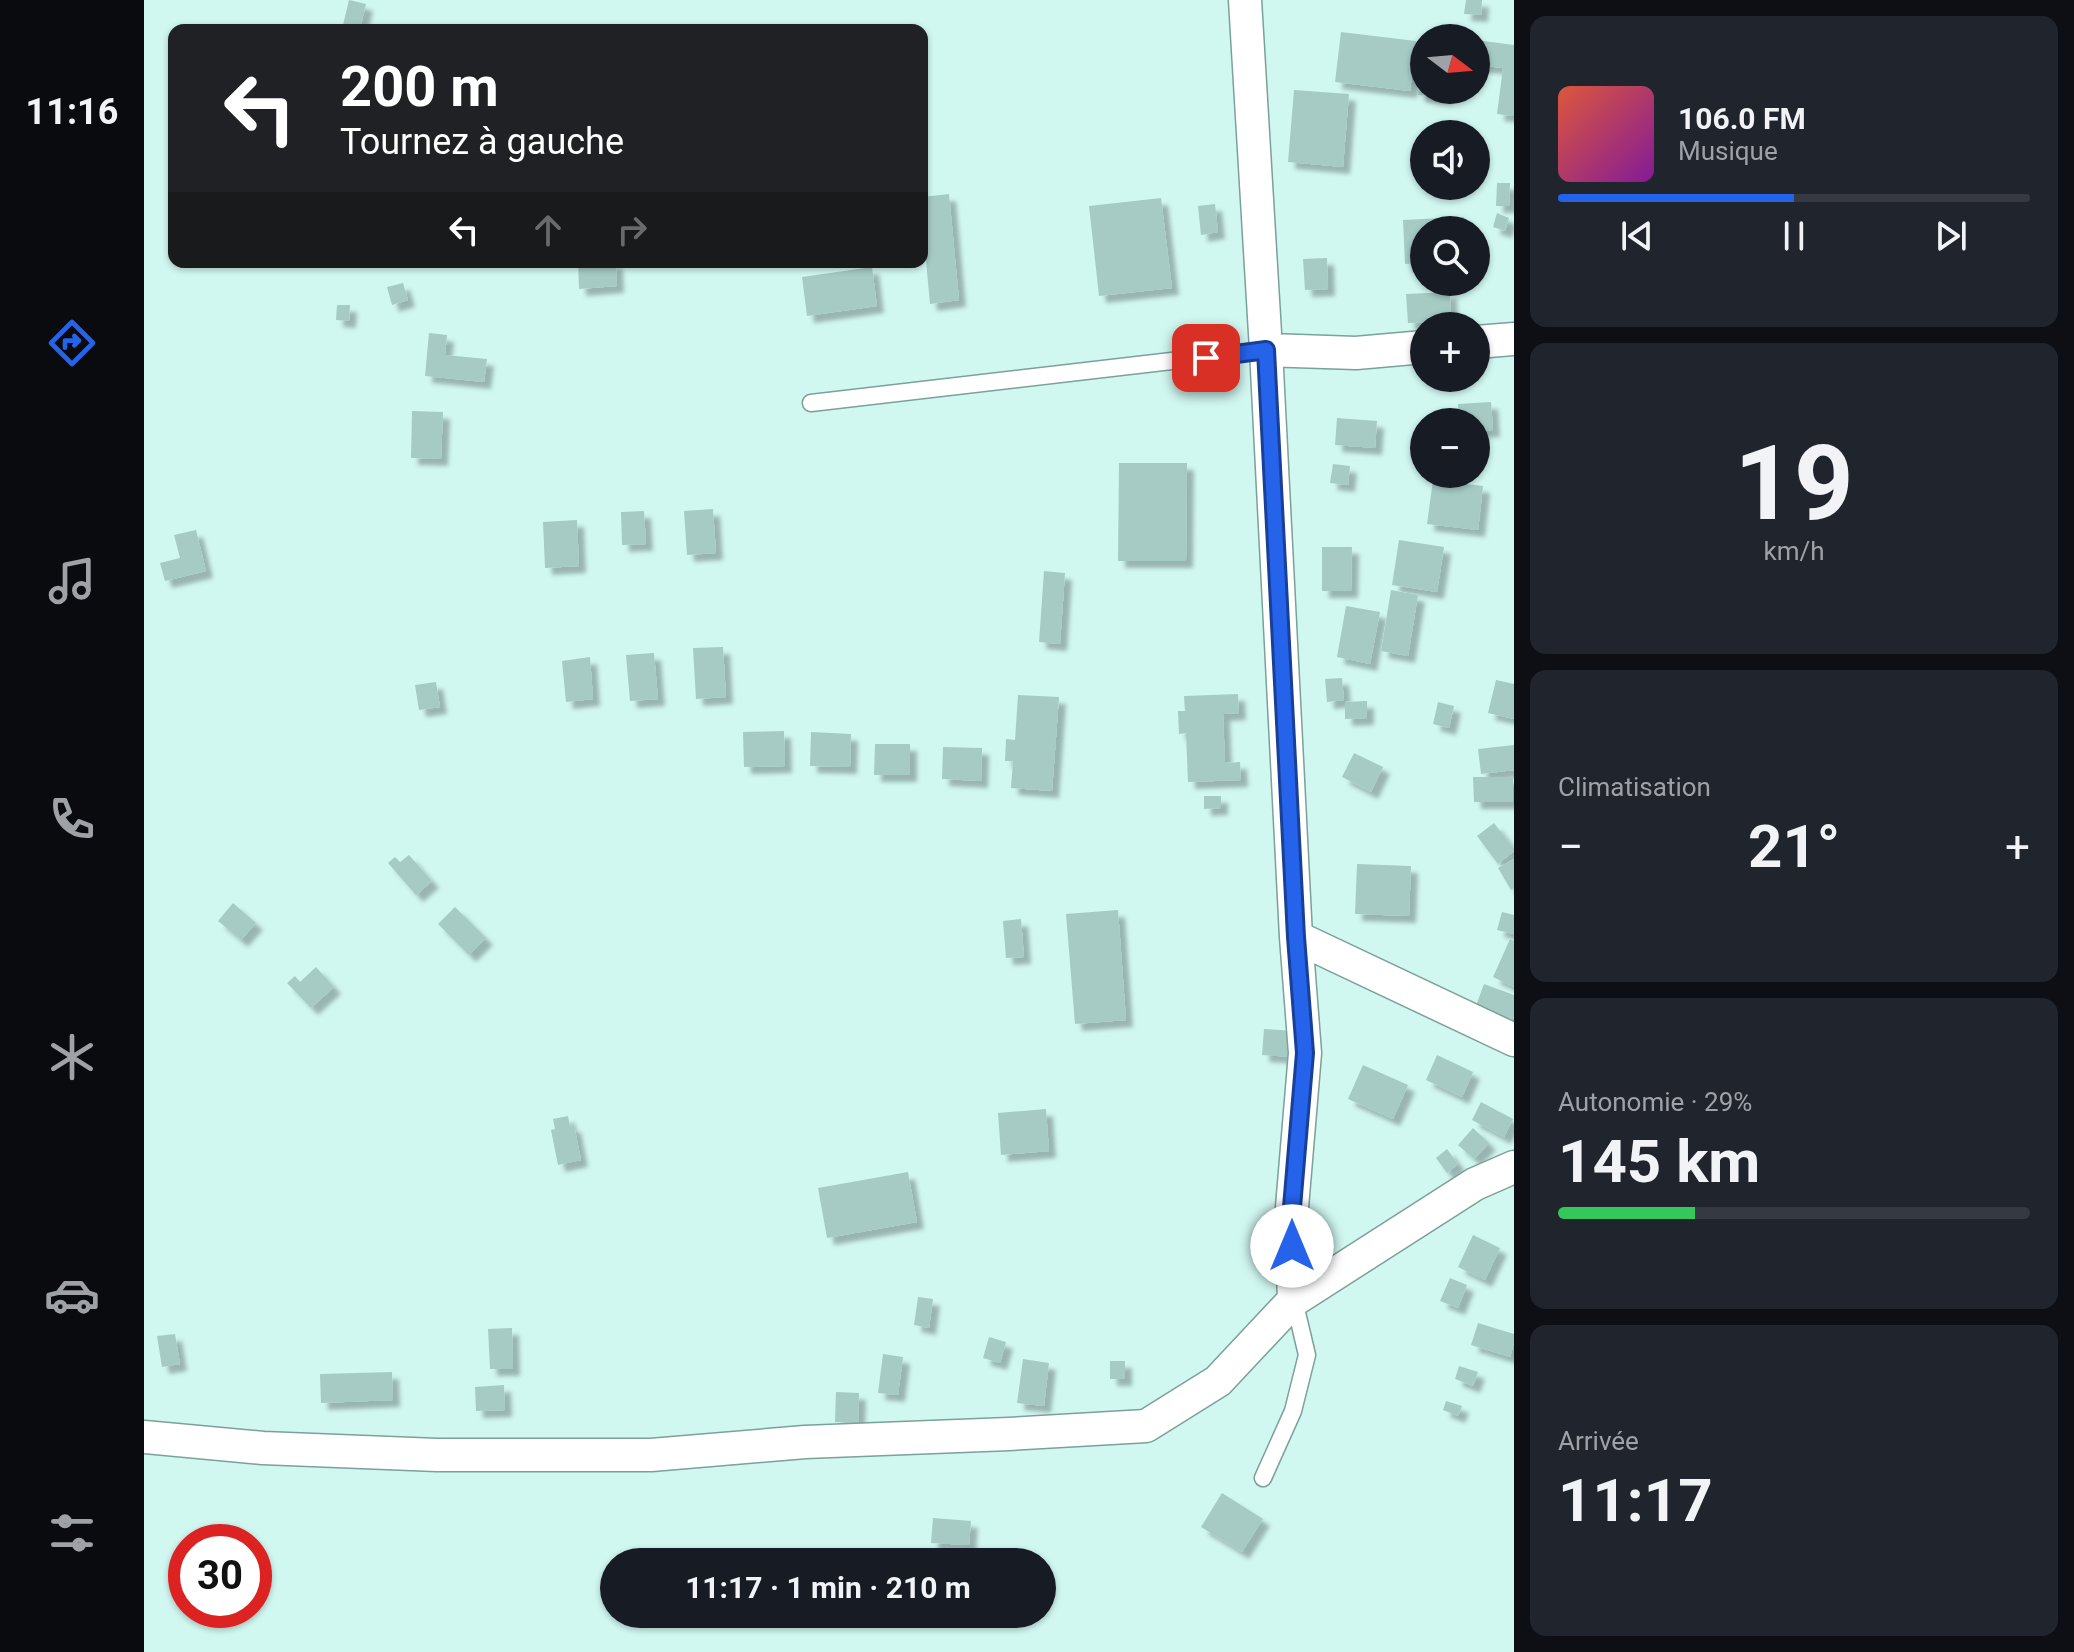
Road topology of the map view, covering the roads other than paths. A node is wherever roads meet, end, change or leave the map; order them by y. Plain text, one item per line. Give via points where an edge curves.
1 (1245, 0) edge
2 (1514, 339) edge
3 (1490, 341) edge
4 (1410, 348) edge
5 (1266, 350) junction
6 (811, 403) dead end
7 (1296, 937) junction
8 (1514, 1040) edge
9 (1514, 1167) edge
10 (1294, 1300) junction
11 (144, 1437) edge
12 (1263, 1478) dead end

1 - 5 street
2 - 3 street
4 - 5 street via 1356,353
5 - 6 lane
5 - 7 street
7 - 8 street
7 - 10 street via 1305,1053 1291,1219
9 - 10 street via 1475,1184
10 - 11 street via 1218,1381 1146,1426 651,1455 437,1455
10 - 12 lane via 1307,1355 1293,1411

